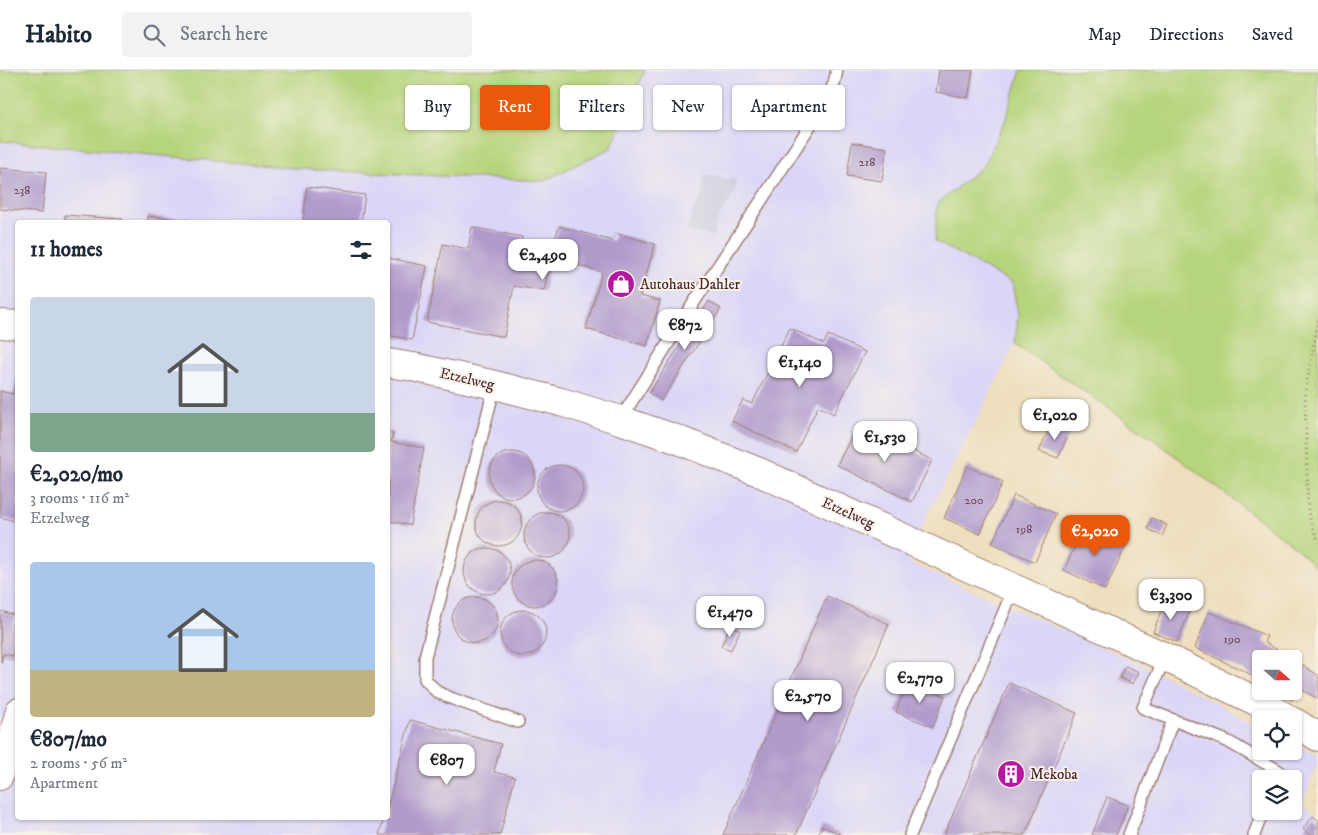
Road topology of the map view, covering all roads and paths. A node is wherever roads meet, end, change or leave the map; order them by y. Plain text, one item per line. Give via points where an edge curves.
1 (837, 70) edge
2 (1318, 320) edge
3 (0, 324) edge
4 (15, 325) edge
5 (390, 363) edge
6 (495, 385) junction
7 (620, 420) junction
8 (1318, 542) edge
9 (1014, 588) junction
10 (1165, 656) junction
11 (1273, 710) edge
12 (1173, 720) junction
13 (15, 721) edge
14 (518, 722) dead end
15 (1302, 727) edge
16 (1318, 737) edge
17 (1277, 770) edge
18 (0, 778) edge
19 (1260, 820) edge
20 (910, 835) edge
21 (1130, 835) edge
22 (1254, 835) edge

1 - 7 lane via 834,84 819,112 690,307
2 - 8 path via 1305,394 1308,513
3 - 4 street
5 - 6 street, Etzelweg
6 - 7 street, Etzelweg
6 - 14 lane via 425,657 425,679 437,692
7 - 9 street, Etzelweg via 758,472
9 - 10 street, Etzelweg
9 - 20 lane
10 - 11 street, Etzelweg
10 - 12 lane via 1144,708
12 - 17 lane via 1227,741
12 - 21 lane
13 - 18 street
15 - 16 street
19 - 22 lane

